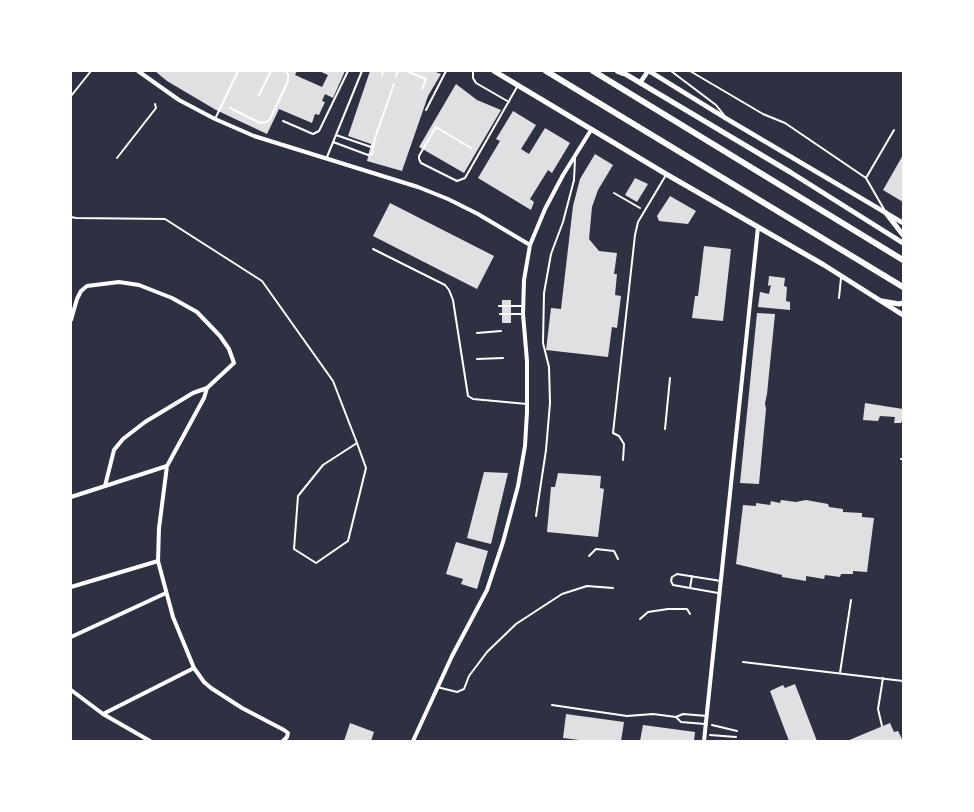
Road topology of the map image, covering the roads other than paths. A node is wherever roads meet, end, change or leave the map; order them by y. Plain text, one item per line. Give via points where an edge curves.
1 (92, 71) edge
2 (138, 71) edge
3 (238, 71) edge
4 (271, 71) edge
5 (285, 71) edge
6 (348, 71) edge
7 (362, 71) edge
8 (383, 71) edge
9 (398, 71) edge
10 (406, 71) edge
11 (446, 71) edge
12 (473, 71) edge
13 (494, 71) edge
14 (546, 71) edge
15 (593, 71) edge
16 (648, 71) edge
17 (671, 71) edge
18 (690, 71) edge
19 (621, 72) edge
20 (382, 75) dead end
21 (396, 76) dead end
22 (640, 83) junction
23 (394, 84) dead end
24 (518, 85) junction
25 (422, 90) dead end
26 (259, 95) dead end
27 (71, 96) edge
28 (509, 102) junction
29 (155, 104) dead end
30 (230, 108) dead end
31 (426, 110) dead end
32 (215, 119) junction
33 (727, 119) junction
34 (283, 121) dead end
35 (591, 130) junction
36 (894, 130) dead end
37 (336, 134) junction
38 (333, 142) junction
39 (371, 147) dead end
40 (471, 148) dead end
41 (574, 157) junction
42 (118, 158) dead end
43 (326, 159) junction
44 (666, 174) junction
45 (866, 178) junction
46 (886, 213) junction
47 (903, 223) edge
48 (758, 227) junction
49 (903, 235) edge
50 (903, 243) edge
51 (530, 245) junction
52 (373, 249) dead end
53 (903, 260) edge
54 (842, 276) junction
55 (903, 287) edge
56 (839, 298) dead end
57 (879, 300) junction
58 (903, 303) edge
59 (499, 306) dead end
60 (523, 306) junction
61 (500, 314) dead end
62 (523, 314) junction
63 (903, 315) edge
64 (71, 320) edge
65 (501, 331) dead end
66 (477, 333) dead end
67 (503, 358) dead end
68 (477, 359) dead end
69 (670, 378) dead end
70 (207, 388) junction
71 (527, 404) junction
72 (665, 429) dead end
73 (623, 460) dead end
74 (167, 466) junction
75 (106, 486) junction
76 (71, 497) edge
77 (536, 516) dead end
78 (589, 556) dead end
79 (618, 560) dead end
80 (158, 561) junction
81 (692, 576) junction
82 (721, 581) junction
83 (71, 587) edge
84 (614, 588) dead end
85 (690, 588) junction
86 (166, 593) junction
87 (720, 594) junction
88 (851, 600) dead end
89 (690, 614) dead end
90 (640, 619) dead end
91 (71, 637) edge
92 (743, 662) dead end
93 (194, 668) junction
94 (840, 673) junction
95 (883, 678) junction
96 (902, 680) edge
97 (437, 688) junction
98 (71, 690) edge
99 (552, 705) dead end
100 (103, 714) junction
101 (691, 715) junction
102 (676, 717) junction
103 (706, 720) junction
104 (690, 722) junction
105 (882, 726) dead end
106 (150, 741) edge
107 (283, 741) edge
108 (413, 741) edge
109 (704, 741) edge

1 - 27 lane
2 - 32 street via 179,100
3 - 32 lane
4 - 26 lane
5 - 30 lane via 288,81 267,122 260,123
6 - 34 lane via 319,131 313,134
7 - 37 lane
8 - 20 lane
9 - 21 lane
10 - 25 lane via 426,78
11 - 31 lane
12 - 28 lane via 476,84
13 - 24 main road
14 - 55 highway
15 - 53 highway
16 - 22 street
16 - 33 street
17 - 33 lane via 716,105
18 - 45 lane via 763,114 785,123
19 - 22 main road
22 - 50 main road
23 - 38 lane via 373,152 368,155
24 - 28 lane
24 - 35 main road
28 - 40 lane via 465,178 457,181 421,163 419,156 436,127
29 - 42 lane via 156,108
32 - 43 street via 254,136
33 - 46 street
35 - 41 street
35 - 44 main road
36 - 45 lane
37 - 38 lane
37 - 39 lane
38 - 43 lane
41 - 51 street via 545,209
41 - 77 lane via 574,180 551,254 544,293 544,343 549,367 550,403
43 - 51 street via 448,199
44 - 48 main road
44 - 73 lane via 638,222 635,235 613,434 619,436 624,444
45 - 46 lane
46 - 47 street
46 - 49 main road
48 - 54 main road
48 - 82 street
51 - 60 street
52 - 71 lane via 445,285 449,290 468,396 473,400
54 - 56 lane
54 - 57 main road
57 - 58 main road
57 - 63 main road
59 - 60 lane
60 - 62 street
61 - 62 lane
62 - 71 street
64 - 70 street via 81,292 93,284 139,284 172,298 197,312 229,349 234,363
65 - 66 lane
67 - 68 lane
69 - 72 lane
70 - 74 street
70 - 75 street via 153,417 123,439 114,450
71 - 97 street via 525,446 503,542 487,590
74 - 75 street
74 - 80 street
75 - 76 street
78 - 79 lane via 596,549 614,551
80 - 83 street
80 - 86 street
81 - 82 lane
81 - 85 lane
81 - 85 lane via 677,574 671,582
82 - 87 street
84 - 97 lane via 587,586 562,594 516,624 487,652 464,689 457,692
85 - 87 lane
86 - 91 street
86 - 93 street
87 - 103 street
88 - 94 lane
89 - 90 lane via 686,610 668,609 648,612
92 - 94 lane
93 - 100 street
93 - 107 street via 211,688 288,733
94 - 95 lane
95 - 96 lane
95 - 105 lane via 878,709
97 - 108 street
98 - 100 street
99 - 102 lane via 627,716 653,714
100 - 106 street
101 - 102 lane
101 - 103 lane
101 - 104 lane
102 - 104 lane via 681,722
103 - 104 lane
103 - 109 street

